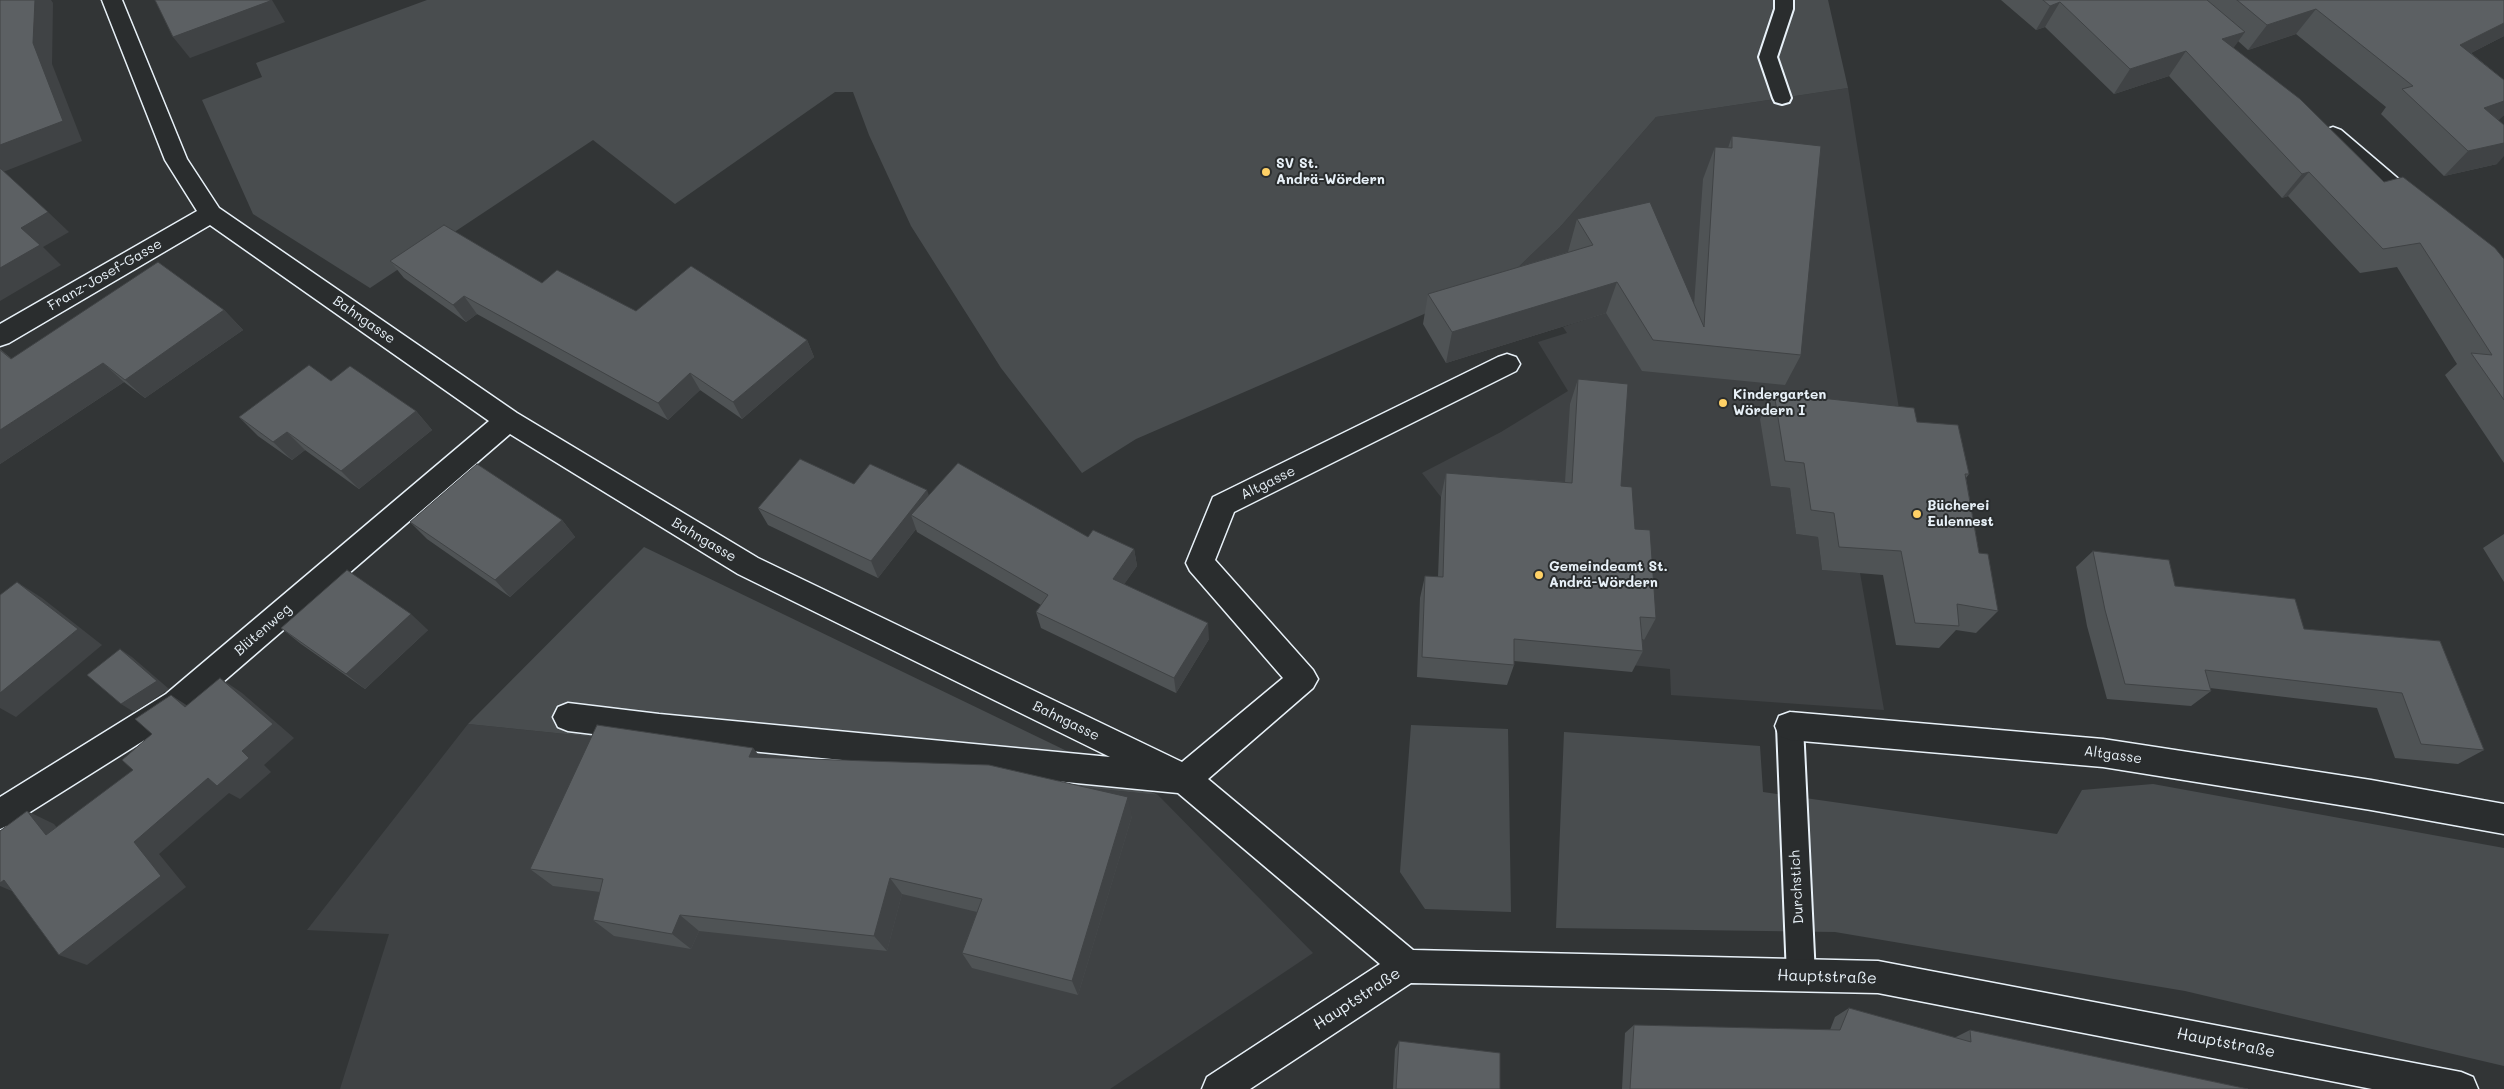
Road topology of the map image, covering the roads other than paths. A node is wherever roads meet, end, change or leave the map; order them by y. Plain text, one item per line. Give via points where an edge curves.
1 (112, 0) edge
2 (1784, 0) edge
3 (1782, 98) dead end
4 (2316, 121) edge
5 (211, 214) junction
6 (2428, 216) edge
7 (0, 336) edge
8 (1507, 364) dead end
9 (508, 420) junction
10 (568, 717) dead end
11 (1790, 726) joint
12 (1185, 779) junction
13 (1793, 799) joint
14 (0, 814) edge
15 (2504, 819) edge
16 (1407, 966) junction
17 (1801, 976) junction
18 (1219, 1089) edge
19 (2461, 1089) edge

1 - 5 street, Bahngasse via 176,160
2 - 3 lane via 1768,57
4 - 6 street
5 - 7 street, Franz-Josef-Gasse
5 - 9 street, Bahngasse
8 - 12 street, Altgasse via 1223,505 1200,563 1303,679
9 - 12 street, Bahngasse via 748,566
9 - 14 street, Blütenweg via 176,704
10 - 12 street
11 - 13 lane, Altgasse
11 - 15 street, Altgasse via 2103,753
12 - 16 street, Bahngasse
13 - 17 lane, Durchstich
16 - 17 street, Hauptstraße
16 - 18 street, Hauptstraße
17 - 19 street, Hauptstraße via 1878,978

